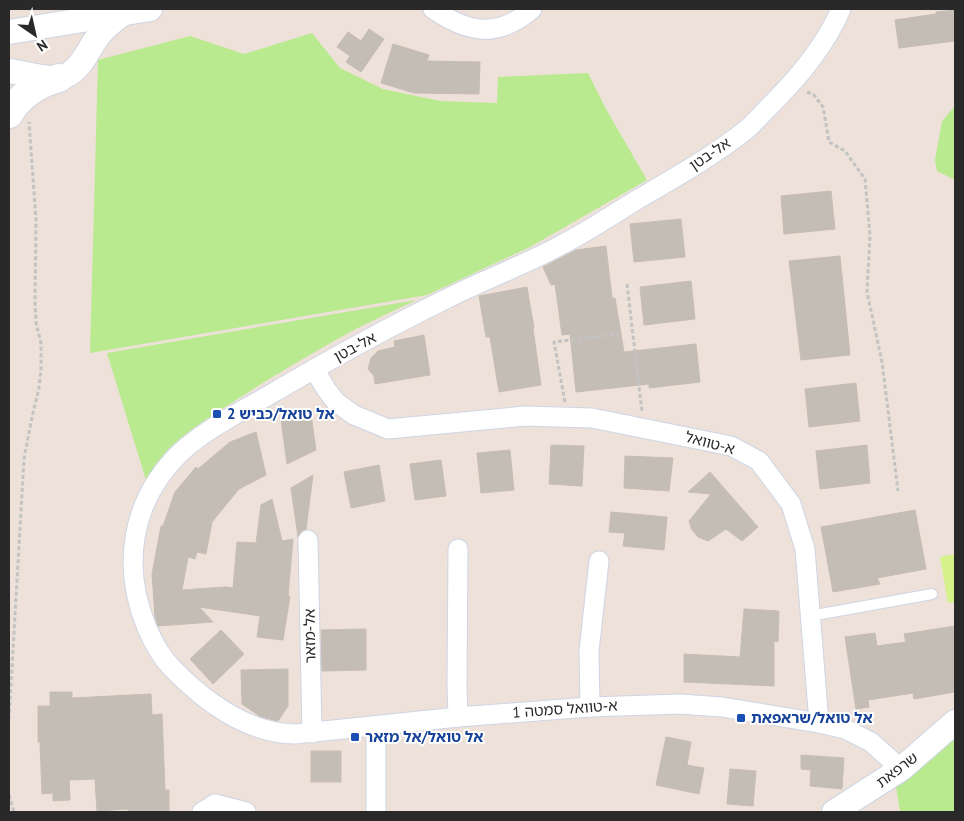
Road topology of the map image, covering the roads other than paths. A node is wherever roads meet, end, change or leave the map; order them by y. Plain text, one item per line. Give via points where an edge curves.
1 (150, 9) edge
2 (433, 9) edge
3 (532, 9) edge
4 (841, 9) edge
5 (122, 14) junction
6 (65, 23) junction
7 (9, 32) edge
8 (84, 57) junction
9 (9, 71) edge
10 (58, 78) junction
11 (17, 105) edge
12 (314, 369) junction
13 (308, 540) dead end
14 (458, 549) dead end
15 (599, 561) dead end
16 (932, 594) dead end
17 (810, 616) junction
18 (590, 707) junction
19 (458, 717) junction
20 (955, 722) edge
21 (819, 723) junction
22 (376, 726) junction
23 (312, 732) junction
24 (901, 769) junction
25 (841, 810) edge
26 (202, 812) edge
27 (246, 812) edge
28 (376, 812) edge

1 - 5 street
2 - 3 street via 469,28 488,30 505,26
4 - 12 street, אל-בטן via 822,44 790,86 747,129 564,244 445,300
5 - 6 street
5 - 8 street via 100,33
6 - 7 street
6 - 8 street via 80,38
8 - 10 street via 76,70
9 - 10 street
10 - 11 main road via 38,86
12 - 17 street, א-טוואל via 336,402 354,415 388,429 525,416 592,418 731,446 759,461 791,504 805,549
12 - 23 street, אל-בטן via 198,438 166,468 142,509 132,564 142,617 152,640 168,664 192,689 244,724 268,732
13 - 23 street, אל-מזאר
14 - 19 street
15 - 18 street via 589,651
16 - 17 lane
17 - 21 street, א-טוואל
18 - 19 street, א-טוואל סמטה 1
18 - 21 street, א-טוואל סמטה 1 via 680,704 722,707
19 - 22 street, א-טוואל סמטה 1
20 - 24 street, שרפאת
21 - 24 street via 871,742
22 - 23 street, א-טוואל סמטה 1
22 - 28 street
24 - 25 street, שרפאת
26 - 27 street via 215,804

